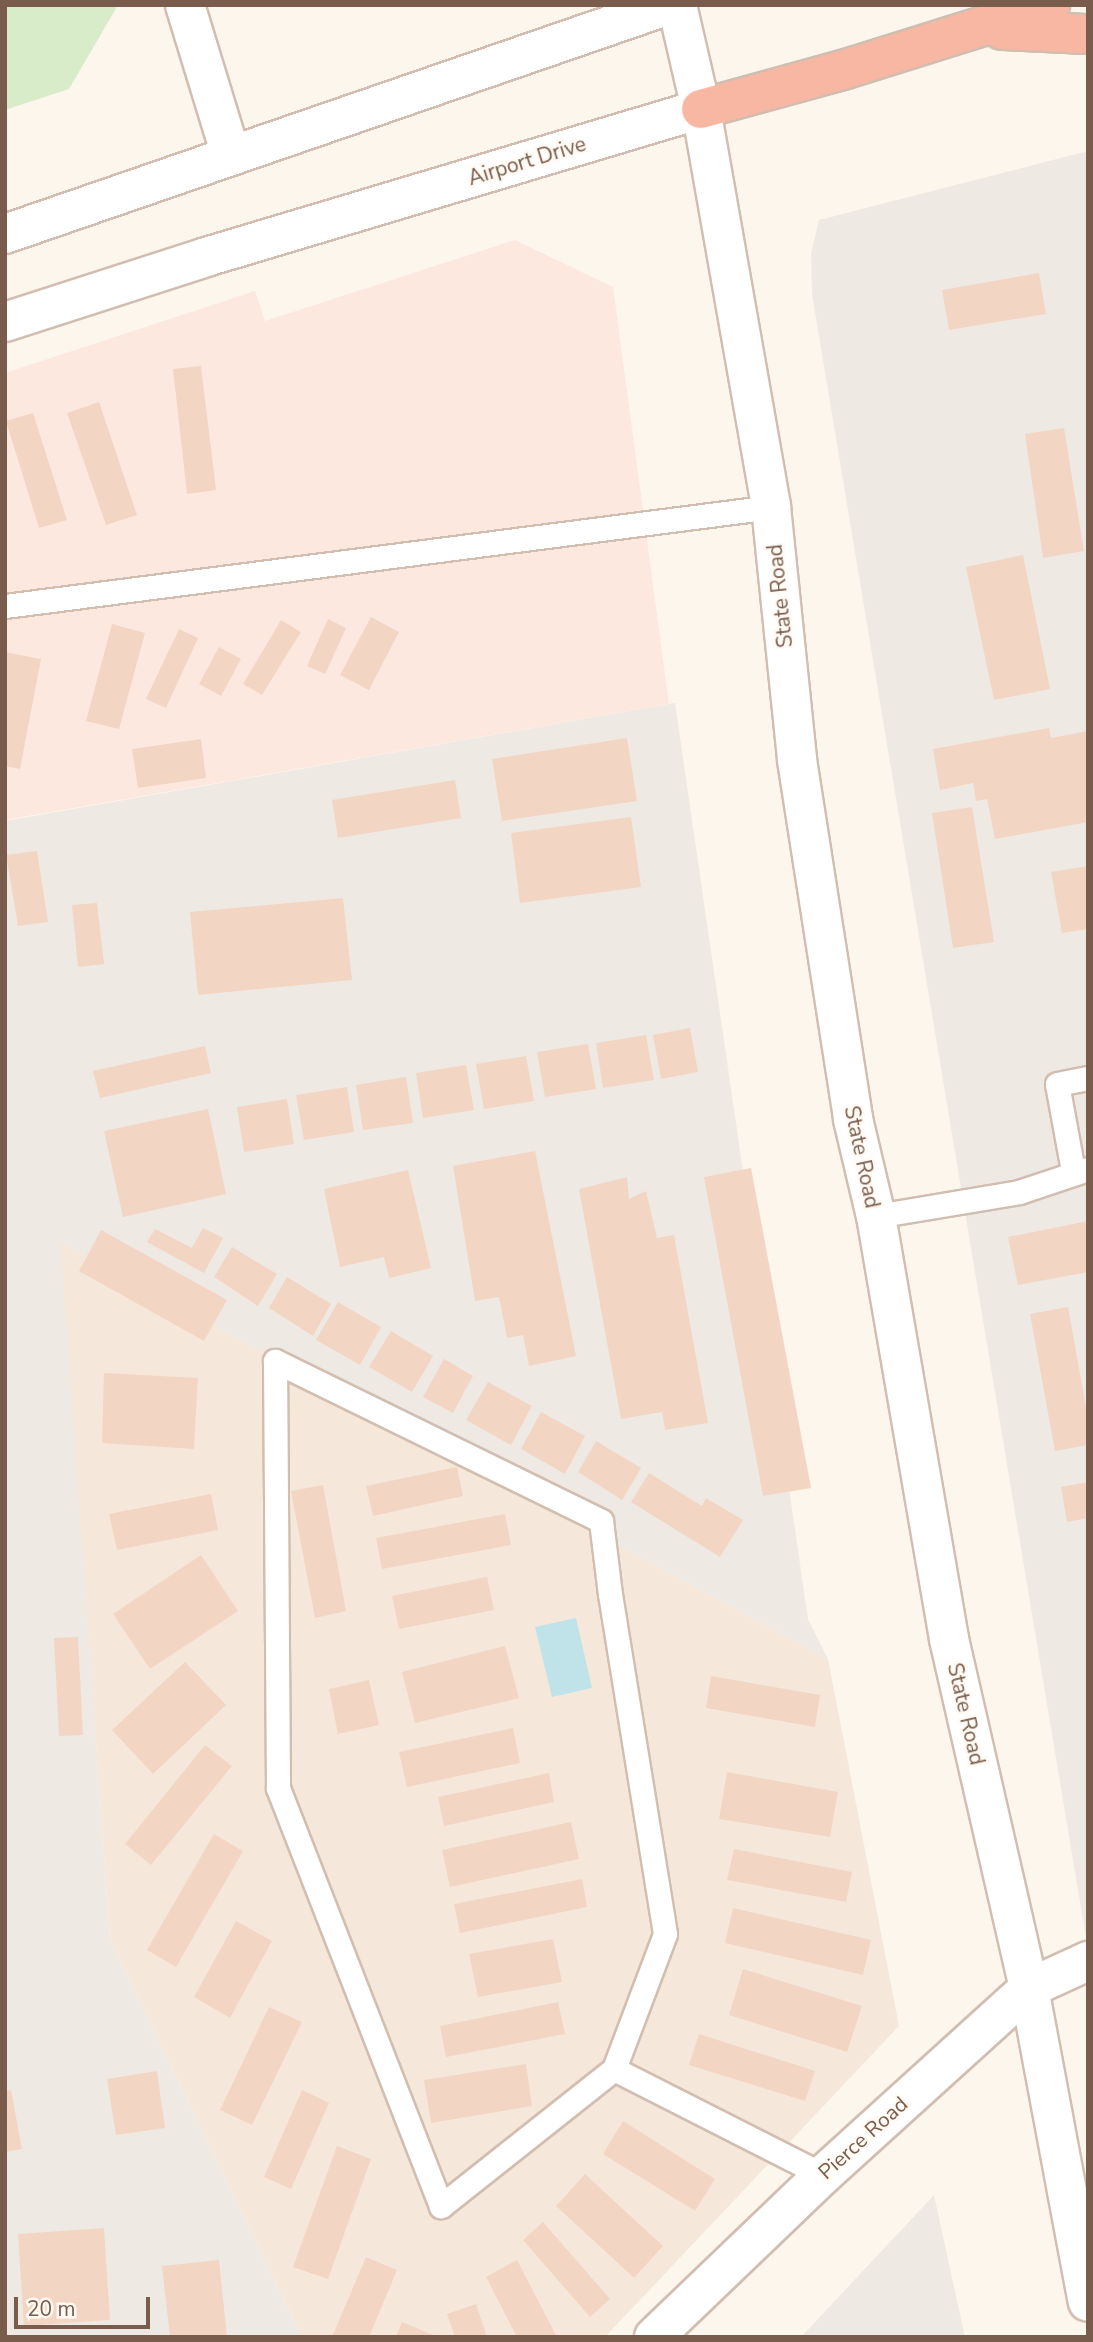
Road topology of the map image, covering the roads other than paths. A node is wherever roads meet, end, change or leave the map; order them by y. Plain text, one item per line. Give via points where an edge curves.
1 (185, 5) edge
2 (668, 5) edge
3 (677, 5) edge
4 (1050, 5) edge
5 (979, 29) junction
6 (1088, 34) edge
7 (701, 109) junction
8 (231, 155) junction
9 (5, 234) edge
10 (5, 322) edge
11 (771, 507) junction
12 (5, 606) edge
13 (1088, 1078) edge
14 (1081, 1170) edge
15 (876, 1216) junction
16 (1088, 1961) edge
17 (1028, 1988) junction
18 (614, 2069) junction
19 (823, 2175) junction
20 (1088, 2302) edge
21 (654, 2337) edge

1 - 8 street
2 - 8 street
3 - 7 street, State Road
4 - 5 highway, Airport Drive
5 - 6 highway
5 - 7 highway, Airport Drive
7 - 10 street, Airport Drive
7 - 11 street, State Road
8 - 9 street
11 - 12 lane
11 - 15 street, State Road via 797,760 853,1119
13 - 14 lane via 1057,1084
14 - 15 lane via 1019,1192
15 - 17 street, State Road via 949,1639
16 - 17 street, Pierce Road
17 - 19 street, Pierce Road
17 - 20 street, State Road
18 - 18 lane via 441,2206 278,1788 275,1361 601,1521 665,1934
18 - 19 lane
19 - 21 street, Pierce Road

